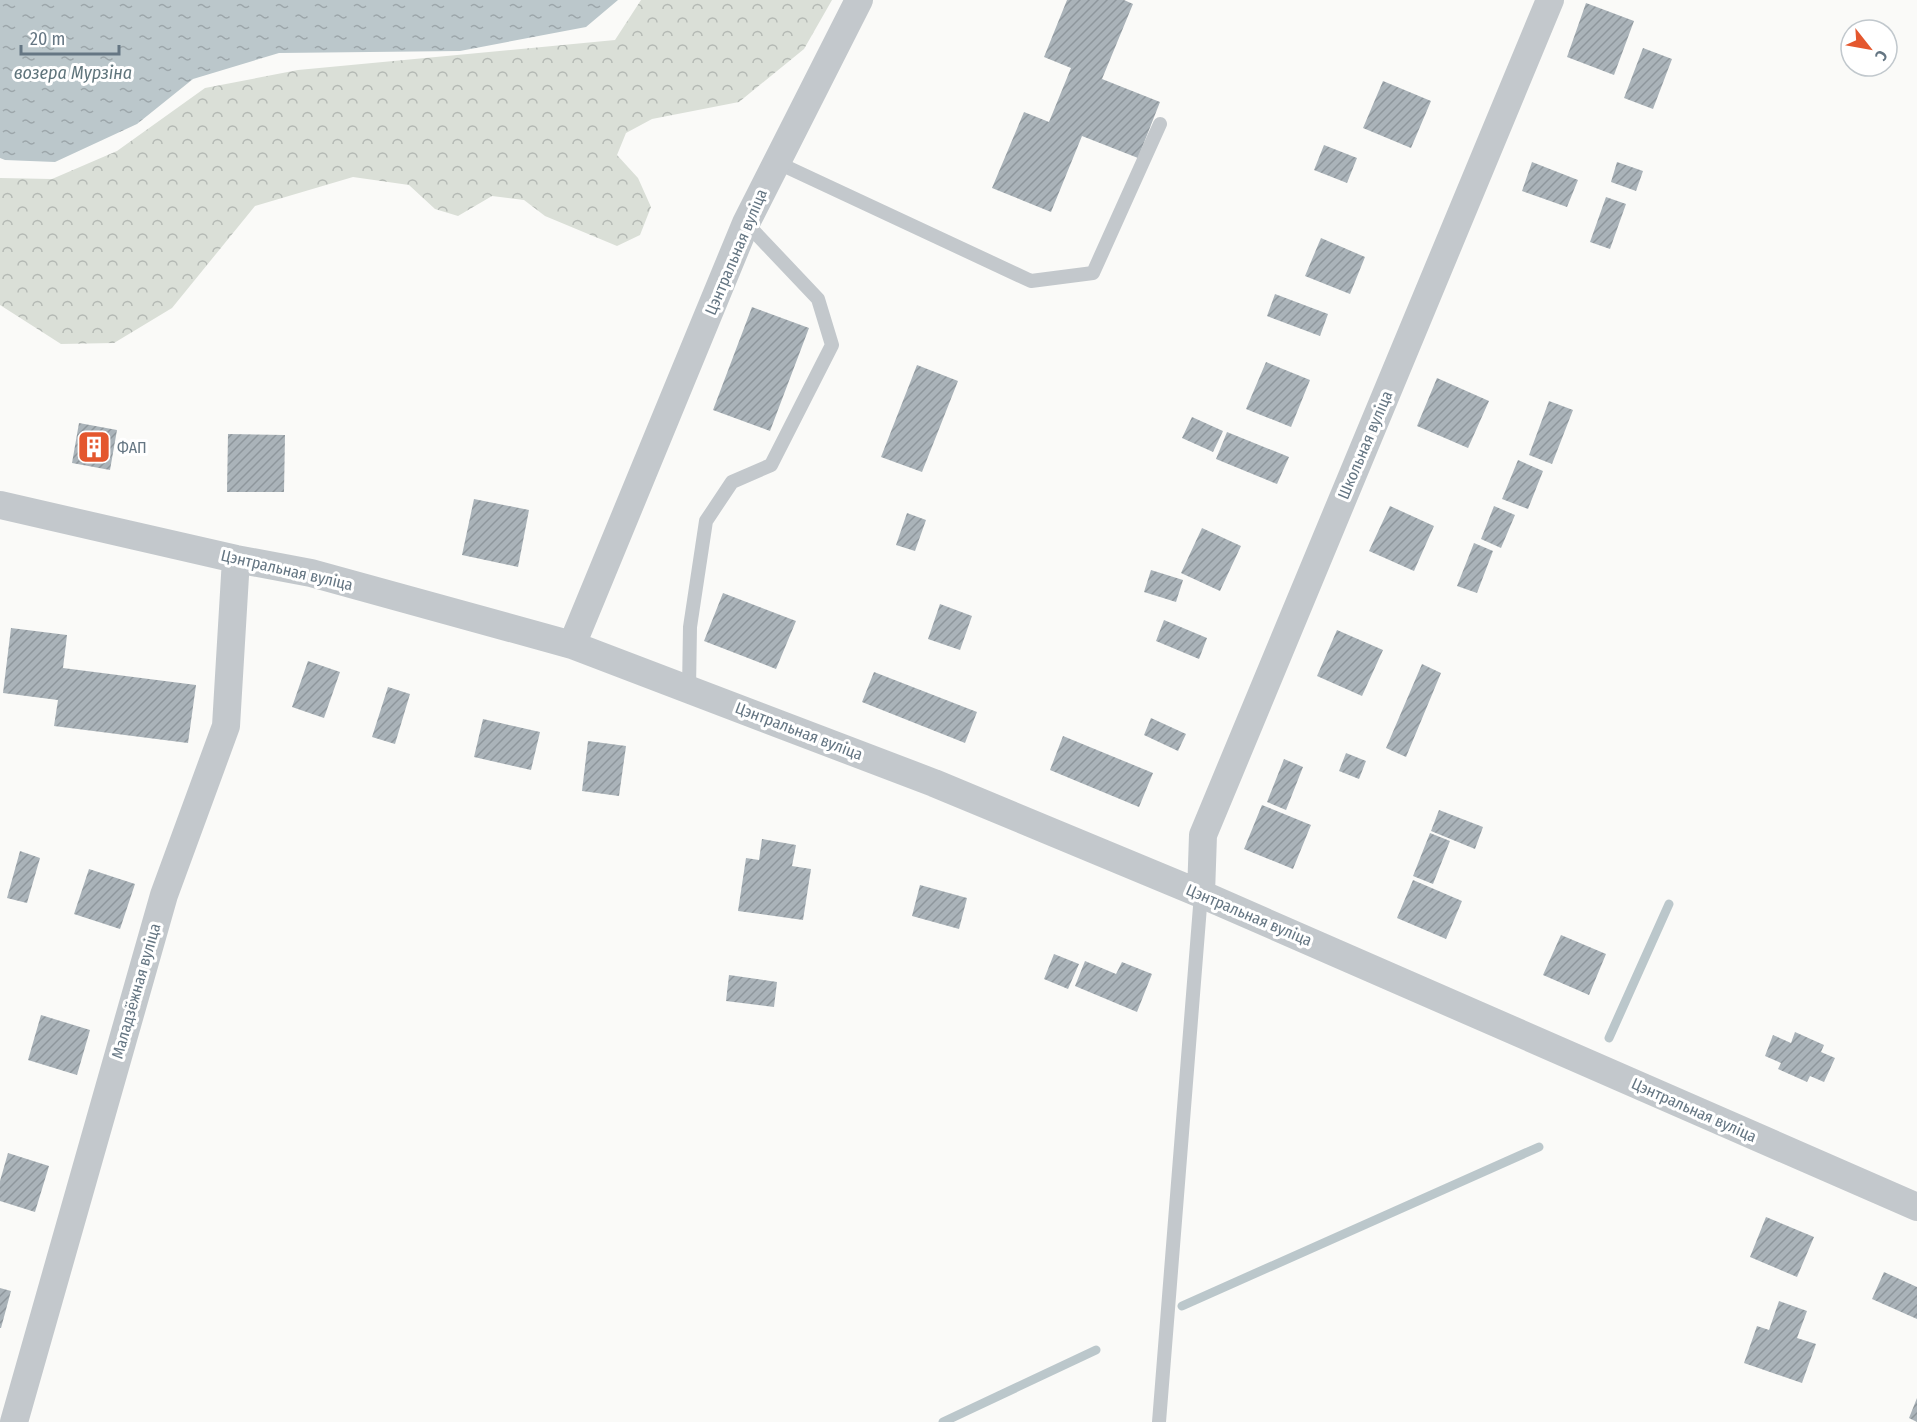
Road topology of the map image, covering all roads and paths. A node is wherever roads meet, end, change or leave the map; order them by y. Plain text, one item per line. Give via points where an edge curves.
1 (859, 0) edge
2 (1550, 0) edge
3 (1160, 124) dead end
4 (776, 162) junction
5 (746, 223) junction
6 (0, 505) edge
7 (236, 559) junction
8 (572, 645) junction
9 (689, 688) junction
10 (1201, 894) junction
11 (1917, 1207) edge
12 (14, 1422) edge
13 (1159, 1422) edge

1 - 4 street, Цэнтральная вуліца
2 - 10 street, Школьная вуліца via 1203,835
3 - 4 lane via 1093,273 1032,281
4 - 5 street, Цэнтральная вуліца
5 - 8 street, Цэнтральная вуліца
5 - 9 lane via 819,299 832,345 771,465 732,482 706,521 690,627
6 - 7 street, Цэнтральная вуліца
7 - 8 street, Цэнтральная вуліца via 311,573
7 - 12 street, Маладзёжная вуліца via 226,726 164,895
8 - 9 street, Цэнтральная вуліца
9 - 10 street, Цэнтральная вуліца via 934,783
10 - 11 street, Цэнтральная вуліца
10 - 13 lane

